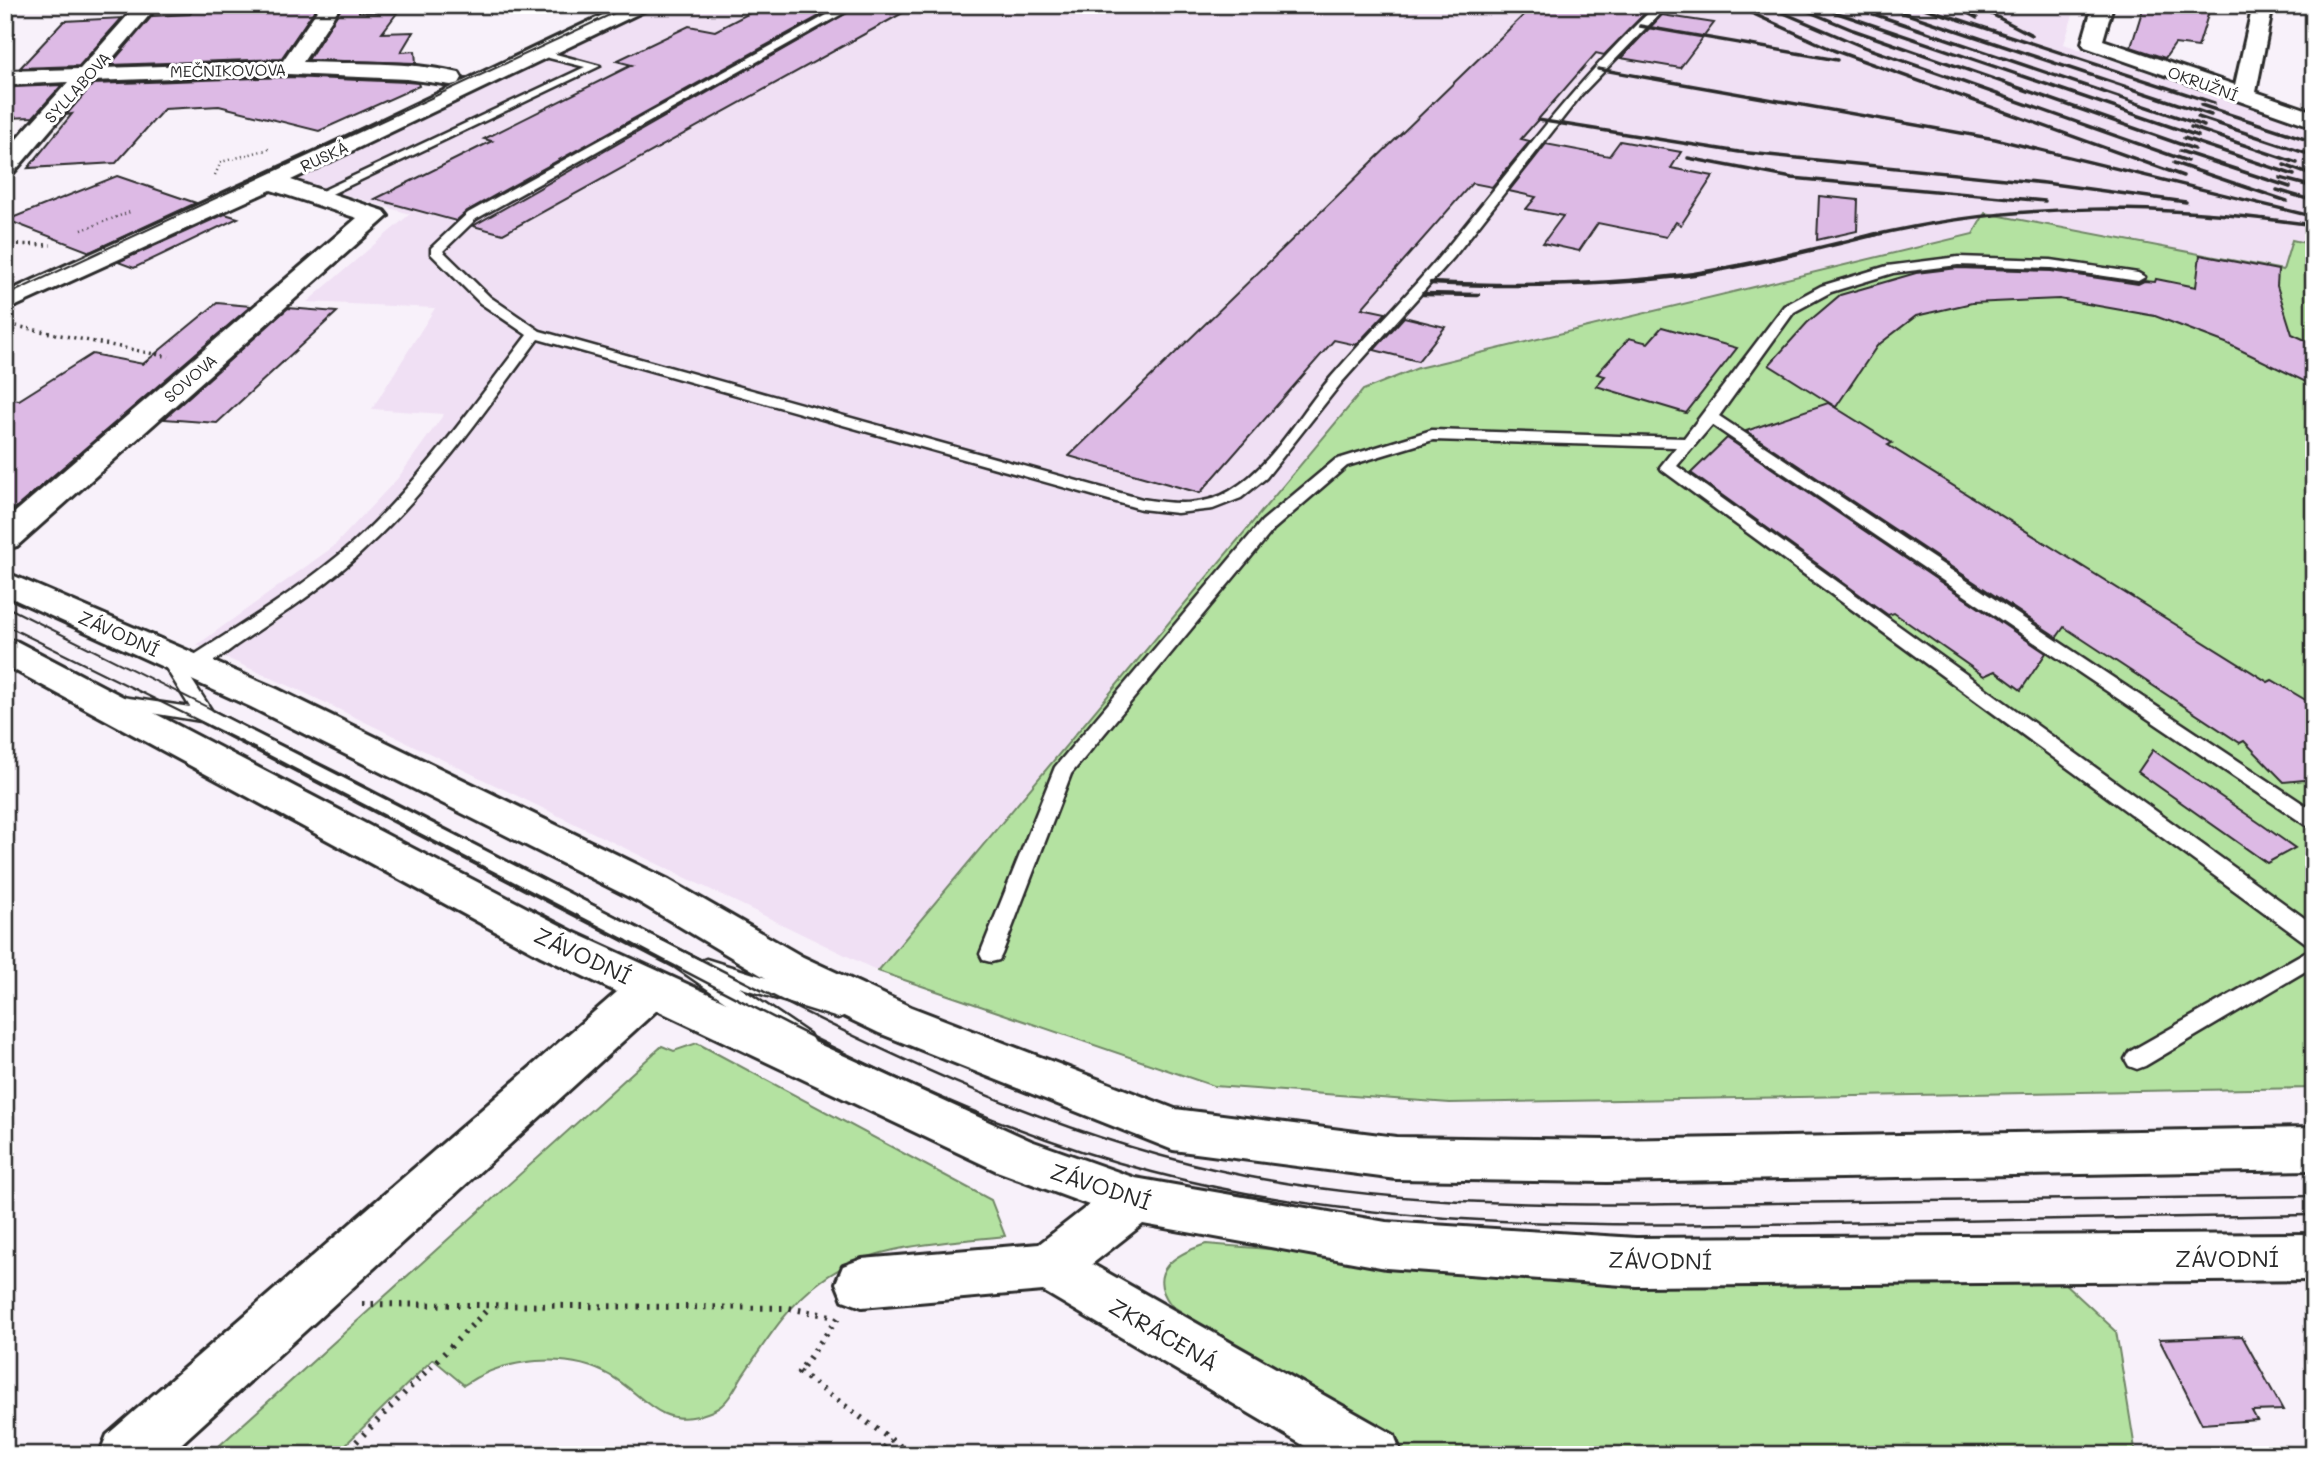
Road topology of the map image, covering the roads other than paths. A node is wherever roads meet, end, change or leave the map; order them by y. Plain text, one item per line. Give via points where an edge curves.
1 (148, 5) edge
2 (331, 5) edge
3 (609, 5) edge
4 (641, 5) edge
5 (853, 5) edge
6 (1663, 5) edge
7 (2103, 5) edge
8 (2263, 5) edge
9 (541, 53) junction
10 (288, 68) junction
11 (87, 74) junction
12 (5, 78) edge
13 (451, 78) junction
14 (2244, 97) junction
15 (2314, 120) edge
16 (5, 167) edge
17 (268, 181) junction
18 (315, 197) junction
19 (57, 247) road end
20 (2138, 277) dead end
21 (5, 303) edge
22 (535, 334) junction
23 (1710, 417) junction
24 (1688, 443) junction
25 (5, 539) edge
26 (5, 582) edge
27 (5, 650) edge
28 (180, 660) junction
29 (95, 699) junction
30 (205, 715) junction
31 (2314, 821) edge
32 (2314, 937) edge
33 (991, 954) dead end
34 (2314, 955) edge
35 (667, 974) junction
36 (934, 1036) junction
37 (2137, 1059) dead end
38 (2314, 1149) edge
39 (1135, 1200) junction
40 (2314, 1257) edge
41 (1049, 1267) junction
42 (851, 1305) road end
43 (127, 1455) edge
44 (1374, 1455) edge

1 - 11 street, SYLLABOVA
2 - 10 street
3 - 13 street, RUSKÁ
4 - 9 street, RUSKÁ
5 - 22 lane via 471,216 436,251 485,300
6 - 22 lane via 1598,69 1270,464 1249,485 1221,502 1177,508 1141,504
7 - 14 street, OKRUŽNÍ via 2092,43
8 - 14 street
9 - 17 street, RUSKÁ
9 - 18 lane via 595,66
10 - 11 street, MEČNIKOVOVA
10 - 13 street, MEČNIKOVOVA
11 - 12 street, MEČNIKOVOVA
11 - 16 street, SYLLABOVA
13 - 19 street, RUSKÁ via 224,181
14 - 15 street, OKRUŽNÍ
17 - 18 street
17 - 21 street, RUSKÁ
18 - 25 street, SOVOVA via 375,216
20 - 23 lane via 2051,264 1958,261 1892,269 1826,289 1789,309
22 - 28 lane via 435,467 357,547 272,613
23 - 24 lane
23 - 31 lane
24 - 32 lane via 1668,467
24 - 33 lane via 1432,435 1342,463 1268,525 1062,772
26 - 28 street, ZÁVODNÍ
27 - 29 street, ZÁVODNÍ
28 - 30 lane
28 - 36 street, ZÁVODNÍ via 667,897 788,969
29 - 30 lane
29 - 35 street, ZÁVODNÍ via 556,944
30 - 35 lane
34 - 37 lane
35 - 36 lane via 744,981
35 - 39 street, ZÁVODNÍ via 875,1091 1014,1156
35 - 43 street
36 - 38 street, ZÁVODNÍ via 1173,1129 1396,1158 1607,1161
39 - 40 street, ZÁVODNÍ via 1386,1245 1636,1262
39 - 41 street
41 - 42 street
41 - 44 street, ZKRÁCENÁ

